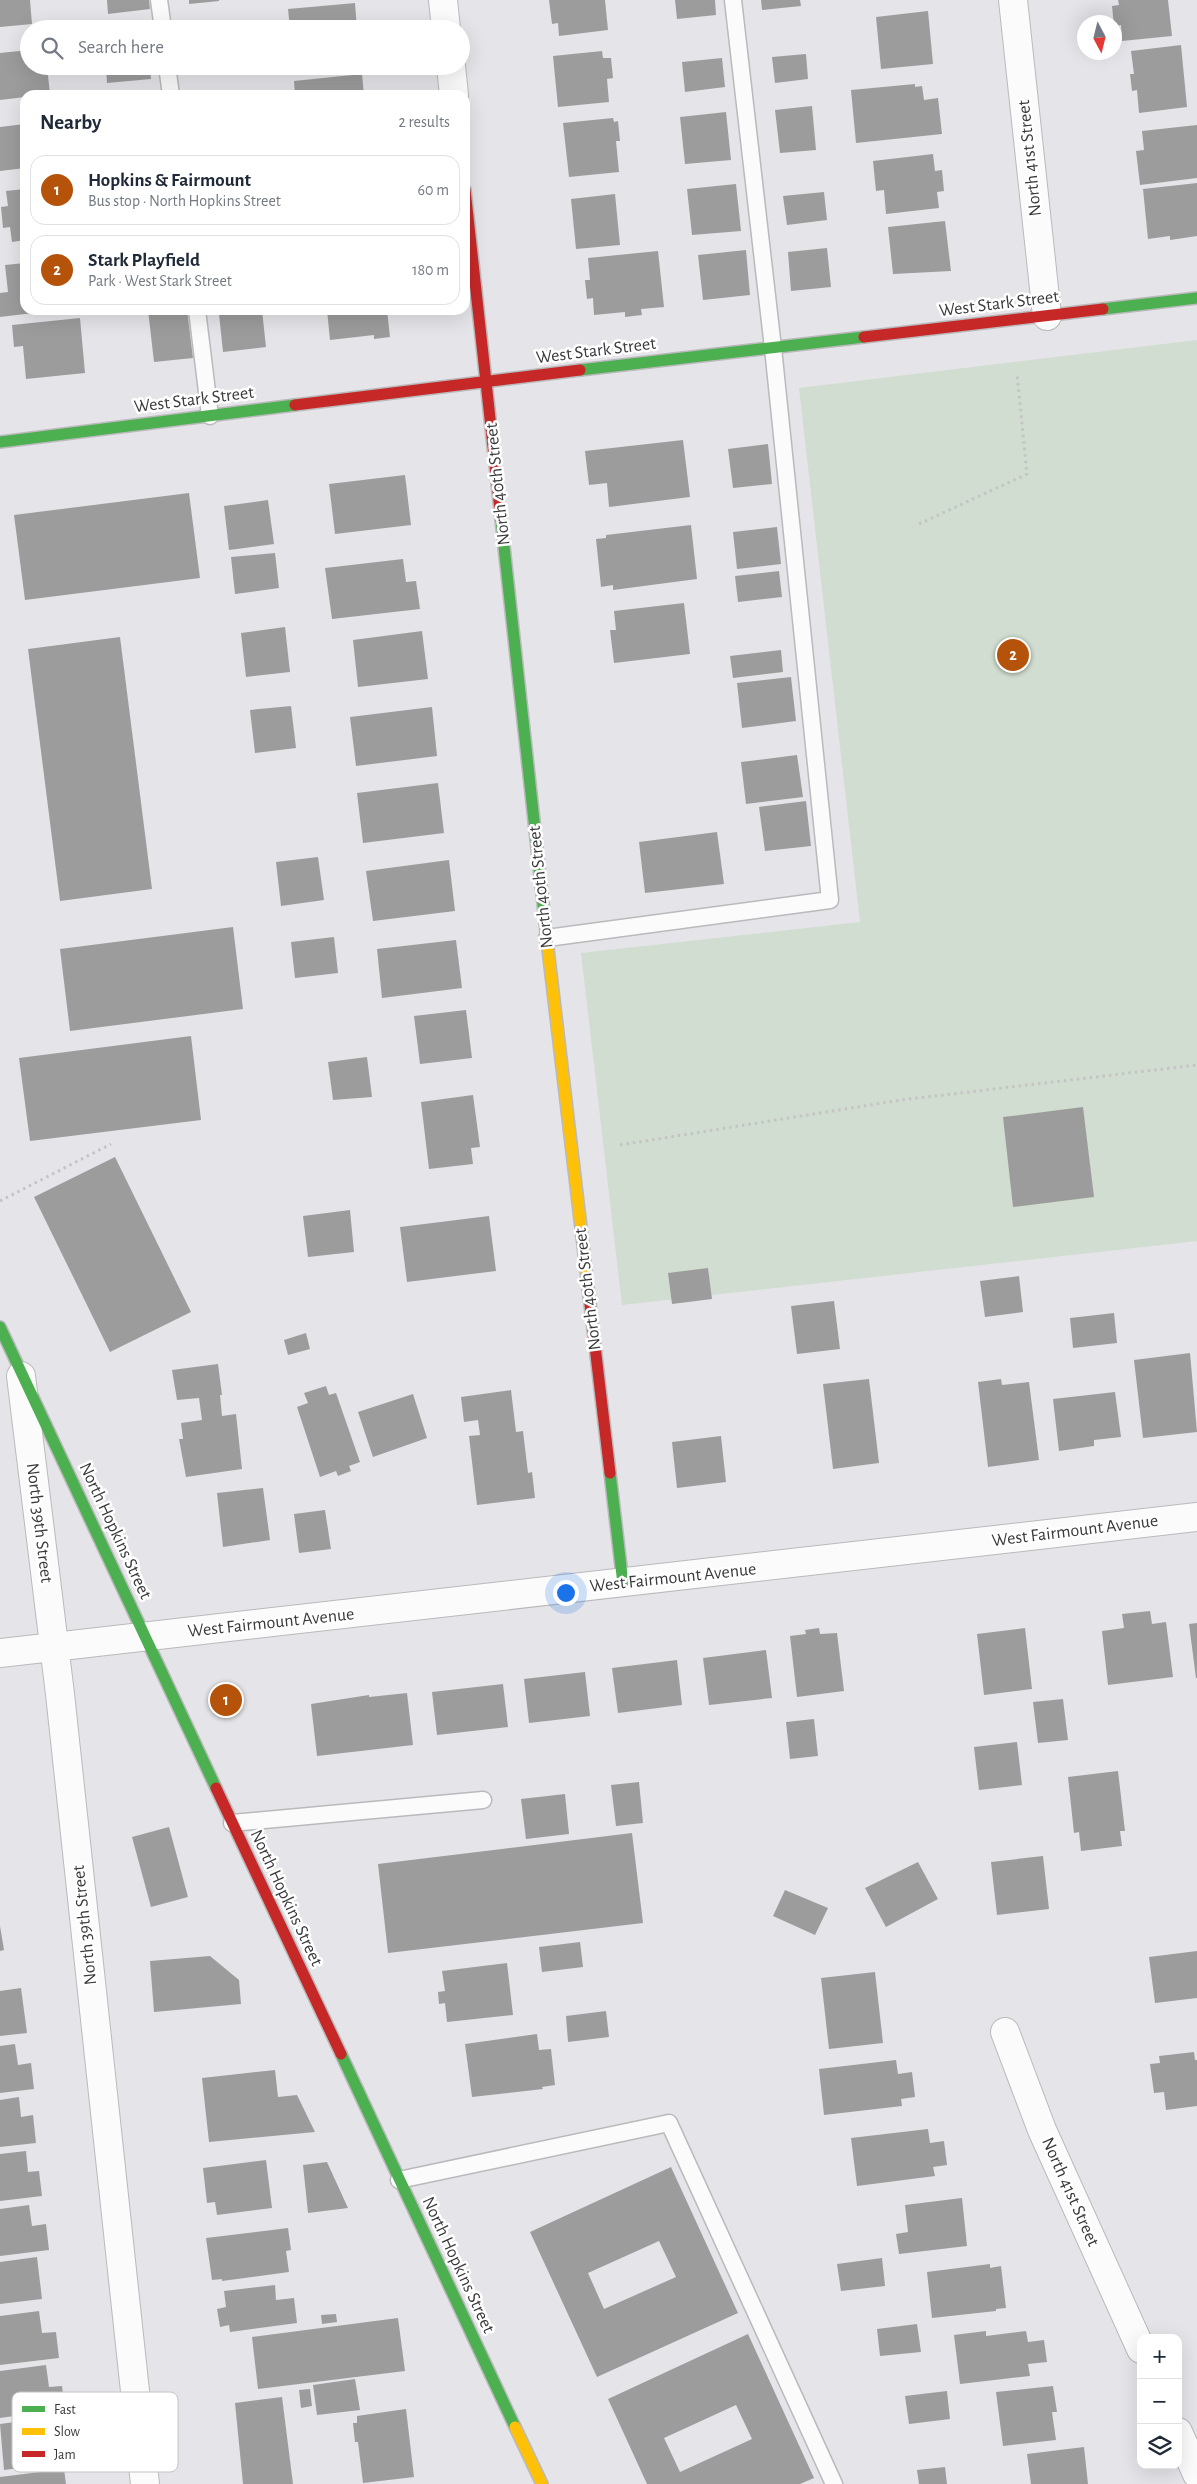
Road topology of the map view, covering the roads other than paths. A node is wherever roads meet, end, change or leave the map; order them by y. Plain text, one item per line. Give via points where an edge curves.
1 (159, 0) edge
2 (443, 0) edge
3 (733, 0) edge
4 (1013, 0) edge
5 (162, 20) edge
6 (445, 20) edge
7 (168, 75) edge
8 (451, 75) edge
9 (170, 90) edge
10 (453, 90) edge
11 (470, 232) edge
12 (1197, 298) edge
13 (198, 315) edge
14 (1047, 316) junction
15 (773, 348) junction
16 (488, 381) junction
17 (210, 416) junction
18 (0, 442) edge
19 (547, 938) junction
20 (0, 1327) edge
21 (10, 1369) edge
22 (1197, 1517) edge
23 (623, 1584) junction
24 (145, 1637) junction
25 (54, 1647) junction
26 (0, 1653) edge
27 (484, 1800) dead end
28 (232, 1823) junction
29 (1005, 2032) dead end
30 (399, 2180) junction
31 (1137, 2340) edge
32 (135, 2392) edge
33 (1182, 2441) edge
34 (1197, 2474) edge
35 (542, 2484) edge
36 (834, 2484) edge

1 - 5 lane
2 - 6 street
3 - 15 lane
4 - 14 street, North 41st Street
7 - 9 lane
8 - 10 street
11 - 16 street, North 40th Street
12 - 14 street, West Stark Street
13 - 17 lane
14 - 15 street, West Stark Street
15 - 16 street, West Stark Street
15 - 19 lane via 830,900
16 - 17 street, West Stark Street
16 - 19 street, North 40th Street
17 - 18 street, West Stark Street
19 - 23 street, North 40th Street
20 - 21 street, North Hopkins Street
21 - 24 street, North Hopkins Street
21 - 25 street, North 39th Street
22 - 23 street, West Fairmount Avenue
23 - 24 street, West Fairmount Avenue
24 - 25 street, West Fairmount Avenue
24 - 28 street, North Hopkins Street
25 - 26 street, West Fairmount Avenue
25 - 32 street, North 39th Street
27 - 28 lane
28 - 30 street, North Hopkins Street
29 - 31 street, North 41st Street via 1042,2130
30 - 35 street, North Hopkins Street
30 - 36 lane via 669,2123
33 - 34 street

